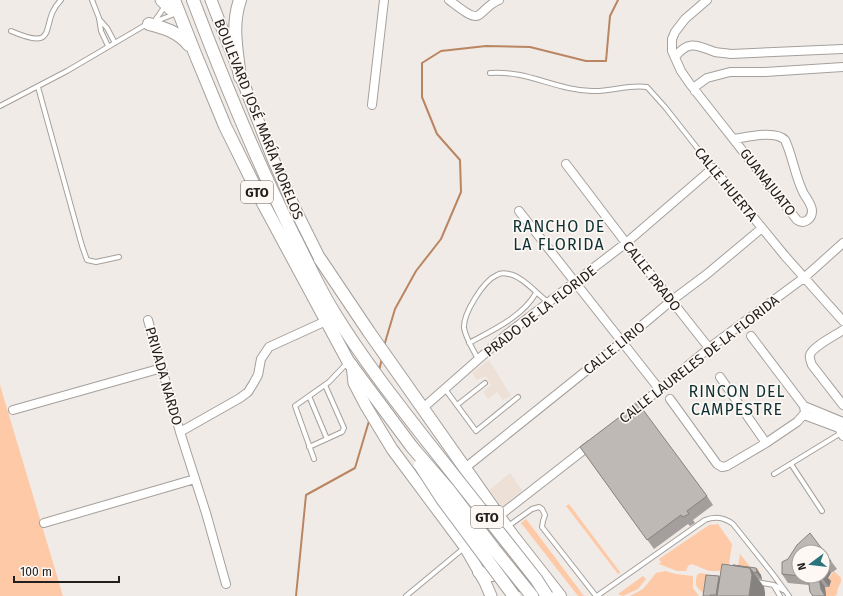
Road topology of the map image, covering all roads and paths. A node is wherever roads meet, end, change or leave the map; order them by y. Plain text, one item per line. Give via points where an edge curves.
1 (61, 0) edge
2 (92, 0) edge
3 (211, 0) edge
4 (240, 0) edge
5 (384, 0) edge
6 (449, 0) edge
7 (499, 0) edge
8 (707, 0) edge
9 (168, 1) edge
10 (197, 2) edge
11 (179, 12) junction
12 (99, 18) junction
13 (151, 23) junction
14 (11, 31) dead end
15 (115, 42) junction
16 (108, 46) junction
17 (843, 49) edge
18 (194, 51) junction
19 (675, 57) junction
20 (843, 67) edge
21 (490, 73) dead end
22 (240, 77) junction
23 (38, 86) junction
24 (695, 91) junction
25 (372, 105) dead end
26 (0, 106) edge
27 (734, 139) junction
28 (566, 164) dead end
29 (713, 168) junction
30 (519, 211) dead end
31 (762, 228) junction
32 (843, 243) edge
33 (626, 244) junction
34 (119, 257) dead end
35 (320, 259) junction
36 (805, 277) junction
37 (575, 283) junction
38 (536, 293) junction
39 (671, 301) junction
40 (548, 303) junction
41 (330, 305) junction
42 (148, 320) dead end
43 (843, 321) edge
44 (326, 322) junction
45 (843, 330) edge
46 (751, 336) dead end
47 (622, 342) junction
48 (469, 343) junction
49 (710, 348) junction
50 (478, 359) junction
51 (350, 362) junction
52 (162, 368) junction
53 (720, 377) dead end
54 (485, 383) dead end
55 (325, 385) junction
56 (444, 388) junction
57 (660, 390) junction
58 (309, 396) junction
59 (518, 397) dead end
60 (670, 399) dead end
61 (457, 404) junction
62 (843, 405) edge
63 (804, 406) junction
64 (422, 408) junction
65 (13, 410) dead end
66 (804, 415) junction
67 (627, 416) edge
68 (842, 429) edge
69 (180, 432) junction
70 (327, 439) junction
71 (598, 439) edge
72 (766, 443) junction
73 (309, 447) junction
74 (412, 447) junction
75 (314, 459) dead end
76 (791, 464) junction
77 (465, 468) junction
78 (774, 474) dead end
79 (195, 479) junction
80 (822, 511) dead end
81 (499, 516) junction
82 (44, 523) dead end
83 (509, 530) junction
84 (464, 547) junction
85 (479, 572) junction
86 (754, 582) dead end
87 (226, 584) dead end
88 (774, 585) junction
89 (786, 591) junction
90 (406, 596) edge
91 (491, 596) edge
92 (514, 596) edge
93 (532, 596) edge
94 (547, 596) edge
95 (560, 596) edge
96 (596, 596) edge
97 (780, 596) edge
98 (789, 596) edge

1 - 14 lane via 51,13 48,31 43,37 27,38
2 - 12 lane
3 - 22 street, BOULEVARD JOSÉ MARÍA MORELOS
4 - 22 main road via 235,32
5 - 25 street
6 - 7 street via 474,17
8 - 19 street, GUANAJUATO via 685,19 675,32 671,46
9 - 11 main road, GTO
9 - 13 lane
10 - 11 main road
10 - 41 main road, BOULEVARD JOSÉ MARÍA MORELOS / GTO via 230,95 272,190
11 - 13 lane
11 - 18 main road, BOULEVARD JOSÉ MARÍA MORELOS / GTO
12 - 15 lane
12 - 16 lane via 101,31
13 - 15 lane
13 - 18 main road via 176,32
15 - 16 lane
16 - 23 lane
17 - 19 street via 731,54 695,45 682,49
18 - 44 main road, BOULEVARD JOSÉ MARÍA MORELOS / GTO via 244,167
19 - 24 street, GUANAJUATO
20 - 24 street via 730,72 707,78 696,86
21 - 29 lane, CALLE HUERTA via 509,72 579,90 602,92 638,87 649,89
22 - 35 street, BOULEVARD JOSÉ MARÍA MORELOS via 286,190
23 - 26 lane
23 - 34 lane via 87,260 96,262
24 - 27 street, GUANAJUATO
27 - 27 street, GUANAJUATO via 770,135 785,140 802,191 812,209 810,219 804,222 797,220
28 - 33 street, CALLE PRADO
29 - 31 street, CALLE HUERTA
29 - 33 street, PRADO DE LA FLORIDE
30 - 37 street
31 - 36 street, CALLE HUERTA
31 - 39 street, CALLE LIRIO
32 - 36 street, CALLE LAURELES DE LA FLORIDA
33 - 37 street, PRADO DE LA FLORIDE
33 - 39 street, CALLE PRADO
35 - 41 main road
35 - 64 main road
36 - 43 street, CALLE HUERTA
36 - 49 street, CALLE LAURELES DE LA FLORIDA
37 - 40 street, PRADO DE LA FLORIDE
37 - 47 street
38 - 40 lane
38 - 48 lane via 526,307
38 - 48 lane via 520,278 510,274 496,275 475,299 465,320 464,329
39 - 47 street, CALLE LIRIO
39 - 49 street, CALLE PRADO
40 - 50 street, PRADO DE LA FLORIDE
41 - 94 main road, BOULEVARD JOSÉ MARÍA MORELOS / GTO, bridge via 386,389
42 - 52 street, PRIVADA NARDO
44 - 51 main road, BOULEVARD JOSÉ MARÍA MORELOS / GTO
44 - 69 street via 269,347 261,359 258,375 248,392
45 - 62 street via 810,354 812,364
46 - 63 street
47 - 57 street
47 - 77 street, CALLE LIRIO
48 - 50 lane
49 - 57 street, CALLE LAURELES DE LA FLORIDA
50 - 56 street, PRADO DE LA FLORIDE
51 - 55 lane
51 - 74 main road, BOULEVARD JOSÉ MARÍA MORELOS / GTO
51 - 84 street, BOULEVARD JOSÉ MARÍA MORELOS via 354,383 392,449
52 - 65 street
52 - 69 street, PRIVADA NARDO
53 - 72 street
54 - 61 lane
55 - 58 lane
55 - 70 lane via 344,428 342,432
56 - 61 lane
56 - 64 street, PRADO DE LA FLORIDE
57 - 67 street, CALLE LAURELES DE LA FLORIDA
58 - 70 lane
58 - 73 lane via 295,406
59 - 61 lane via 476,431
60 - 72 street via 720,466 726,466
63 - 66 street
63 - 68 street
64 - 77 main road
66 - 68 street
66 - 72 street
68 - 76 lane
69 - 79 street, PRIVADA NARDO
70 - 73 lane
71 - 81 street
73 - 75 lane
74 - 92 main road, bridge via 429,481
74 - 93 main road, BOULEVARD JOSÉ MARÍA MORELOS / GTO, bridge
76 - 78 lane
76 - 80 lane
77 - 81 main road
79 - 82 street
79 - 87 street, PRIVADA NARDO
81 - 83 main road
83 - 85 main road via 518,549 511,568 498,575 488,576
83 - 95 main road
83 - 96 lane via 532,508 542,509 546,515 542,527
84 - 85 street, BOULEVARD JOSÉ MARÍA MORELOS
84 - 90 lane
85 - 91 street, BOULEVARD JOSÉ MARÍA MORELOS
86 - 88 lane
88 - 89 lane
88 - 97 lane
89 - 96 lane via 733,524 727,519 713,518 705,520
89 - 98 lane

